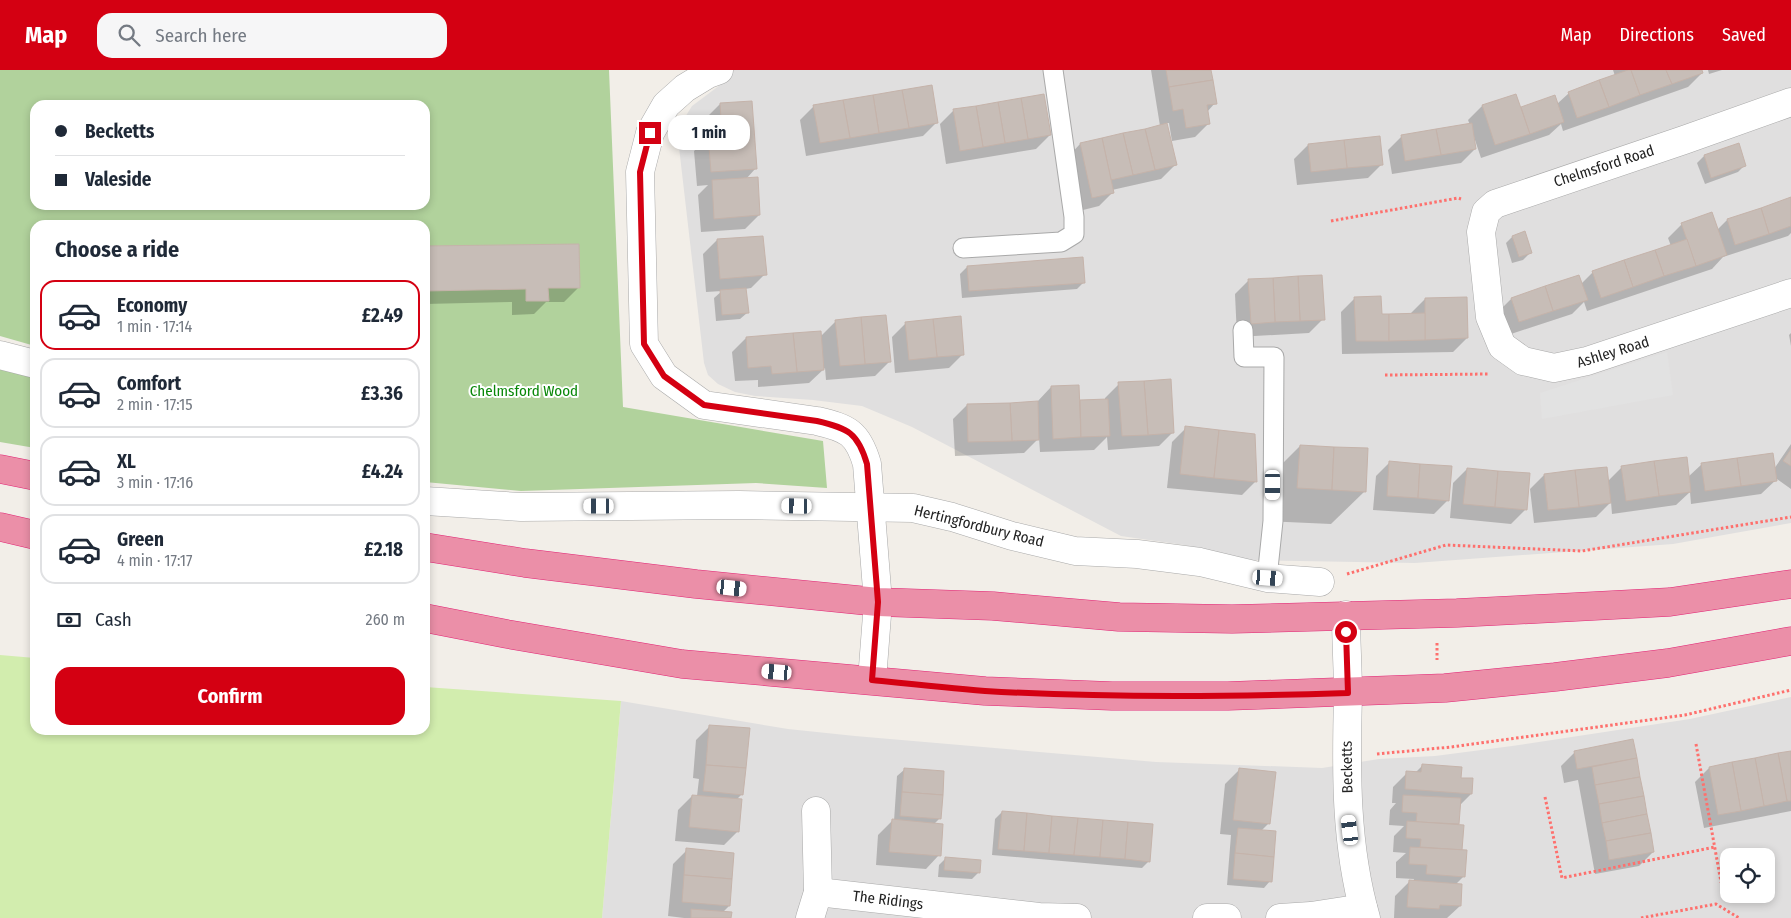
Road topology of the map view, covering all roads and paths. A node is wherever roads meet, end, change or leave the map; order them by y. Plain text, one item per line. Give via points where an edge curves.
1 (719, 70) edge
2 (1053, 70) edge
3 (1791, 102) edge
4 (1486, 212) junction
5 (1331, 221) dead end
6 (963, 248) dead end
7 (1791, 293) edge
8 (1243, 330) dead end
9 (0, 354) edge
10 (1523, 361) junction
11 (30, 363) edge
12 (1386, 375) dead end
13 (0, 470) edge
14 (30, 475) edge
15 (430, 501) edge
16 (871, 506) junction
17 (1791, 517) edge
18 (0, 527) edge
19 (30, 534) edge
20 (430, 548) edge
21 (1268, 578) junction
22 (1320, 582) joint
23 (1791, 584) edge
24 (878, 602) junction
25 (1346, 615) junction
26 (430, 619) edge
27 (1437, 641) dead end
28 (1791, 641) edge
29 (1437, 666) dead end
30 (872, 680) junction
31 (1791, 690) edge
32 (1348, 693) junction
33 (1696, 744) dead end
34 (1375, 754) dead end
35 (1544, 797) dead end
36 (816, 811) dead end
37 (1715, 847) junction
38 (1720, 876) edge
39 (818, 892) junction
40 (1365, 913) edge
41 (810, 918) edge
42 (1077, 918) edge
43 (1207, 918) edge
44 (1213, 918) edge
45 (1228, 918) edge
46 (1280, 918) edge
47 (1640, 918) edge
48 (1739, 918) edge

1 - 16 street via 685,88 666,105 650,133 640,172 644,344 664,376 704,405 817,421 847,430 863,449
2 - 6 lane via 1074,234 1061,242
3 - 4 street, Chelmsford Road via 1511,197
4 - 5 path via 1458,198
4 - 10 street, Ashley Road via 1481,232 1490,317 1502,346
7 - 10 street, Ashley Road via 1586,361 1554,368
8 - 21 lane via 1244,357 1274,357 1273,521
9 - 11 street
10 - 12 path via 1500,374
13 - 14 highway
15 - 16 street, Hertingfordbury Road via 521,507
16 - 21 street, Hertingfordbury Road via 913,508 1075,550 1200,562
16 - 24 street
17 - 22 path via 1582,550 1446,545
18 - 19 highway
20 - 24 highway via 525,564
21 - 22 street, Hertingfordbury Road
23 - 25 highway via 1670,602
24 - 25 highway via 993,606 1119,617 1232,619
24 - 30 street
25 - 32 street, Becketts
26 - 30 highway via 682,664
27 - 29 path
28 - 32 highway via 1668,663 1555,677
30 - 32 highway via 985,691 1112,696
31 - 34 path via 1685,715 1451,747
32 - 40 street, Becketts via 1346,758 1349,815
33 - 37 path
35 - 37 path via 1562,878
36 - 39 street
37 - 38 path
39 - 41 street
39 - 42 street, The Ridings via 1040,917
40 - 46 street
43 - 44 street
44 - 45 street
47 - 48 path via 1716,904

